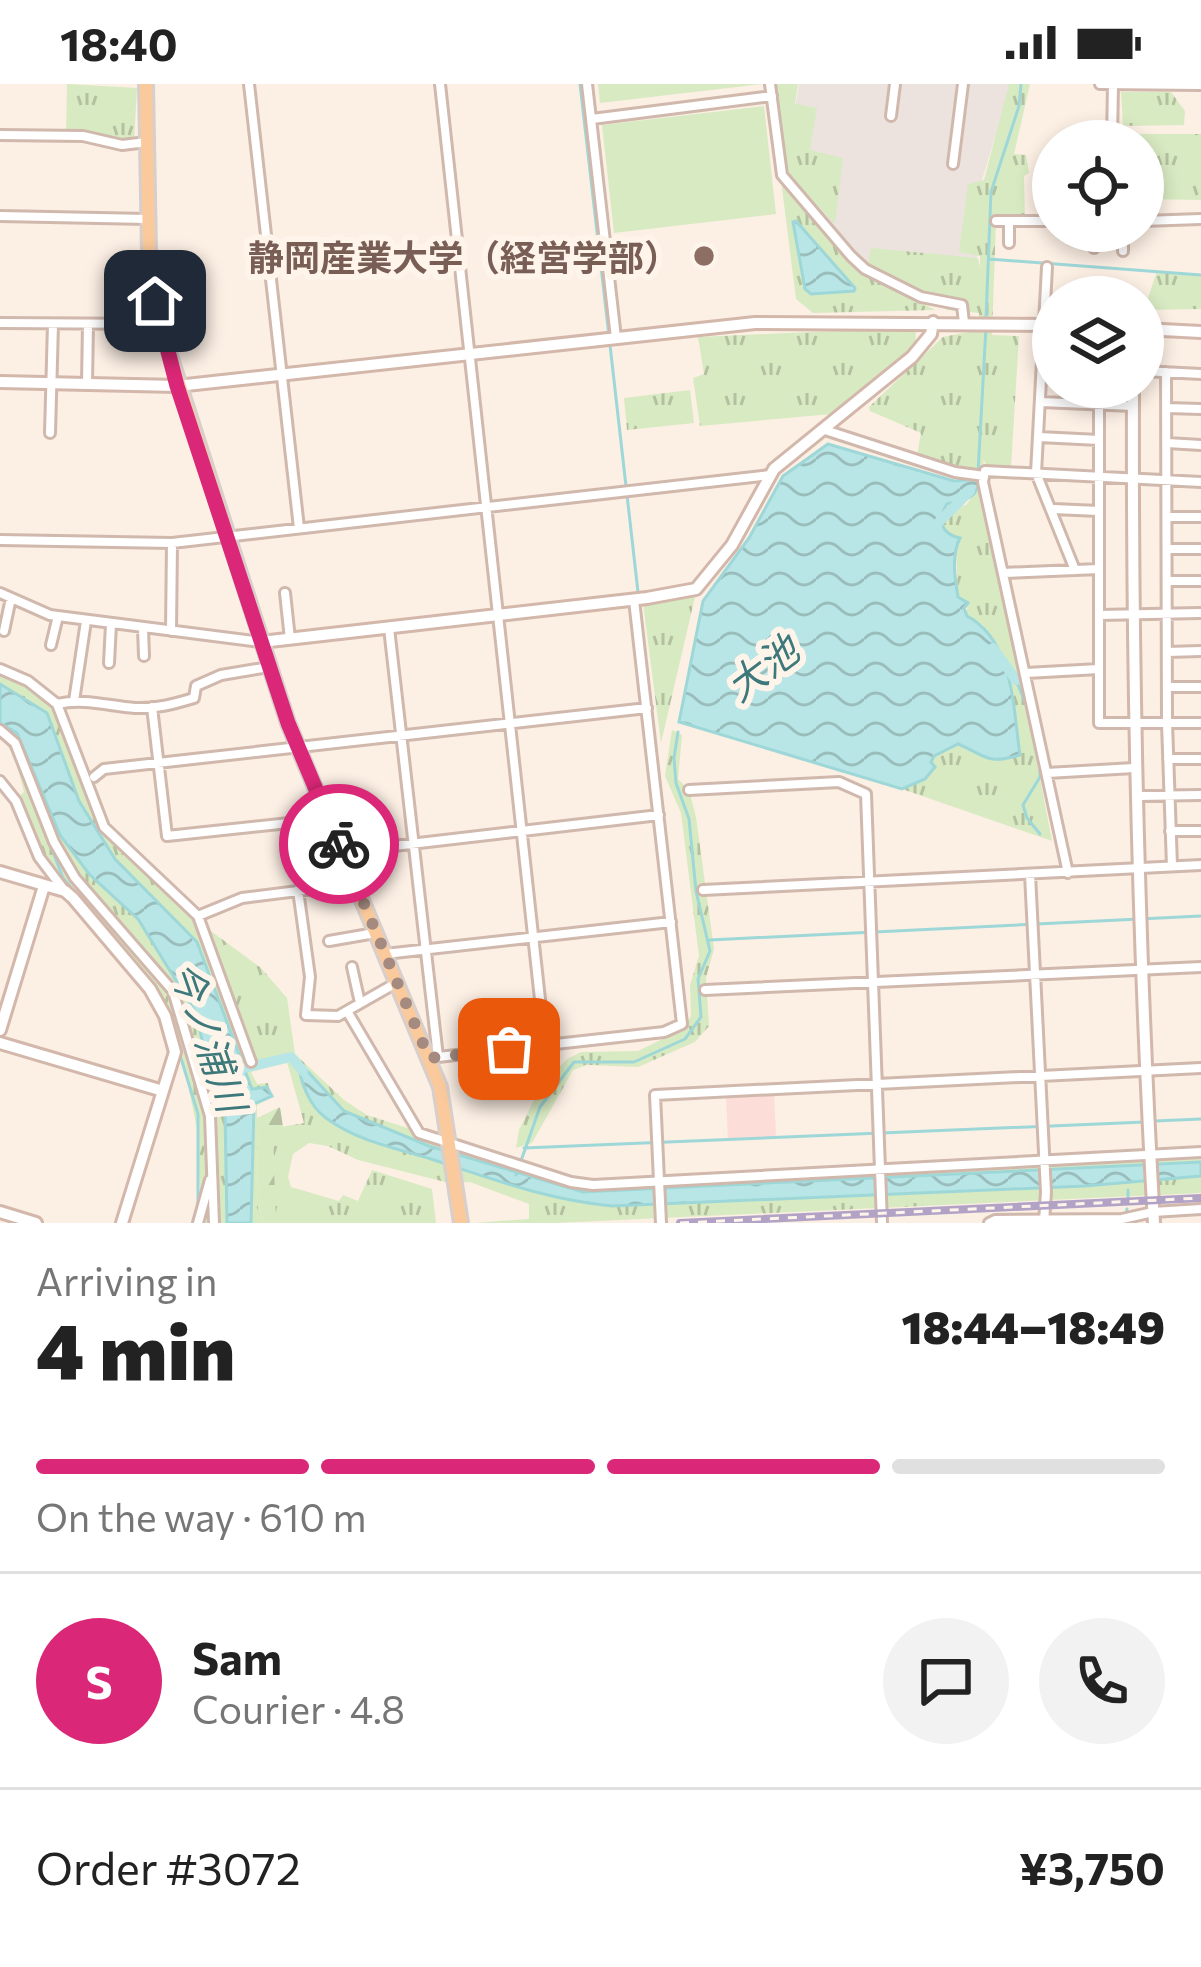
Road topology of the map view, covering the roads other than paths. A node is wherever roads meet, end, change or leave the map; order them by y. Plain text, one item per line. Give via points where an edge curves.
1 (146, 84) edge
2 (249, 84) edge
3 (440, 84) edge
4 (587, 84) edge
5 (770, 84) edge
6 (896, 84) edge
7 (963, 84) edge
8 (1100, 84) edge
9 (1113, 84) edge
10 (1198, 85) edge
11 (772, 96) junction
12 (891, 116) dead end
13 (592, 118) junction
14 (1112, 120) edge
15 (0, 135) edge
16 (147, 142) junction
17 (953, 164) dead end
18 (0, 216) edge
19 (148, 219) junction
20 (1201, 219) edge
21 (996, 220) dead end
22 (1009, 220) junction
23 (1164, 220) edge
24 (1032, 221) edge
25 (1009, 243) dead end
26 (1047, 267) dead end
27 (1048, 276) edge
28 (933, 322) junction
29 (0, 323) edge
30 (52, 323) junction
31 (964, 323) junction
32 (88, 324) junction
33 (160, 324) junction
34 (1032, 325) edge
35 (1164, 330) edge
36 (1201, 332) edge
37 (616, 338) junction
38 (467, 355) junction
39 (1166, 372) joint
40 (285, 374) junction
41 (1201, 374) edge
42 (0, 382) edge
43 (52, 385) junction
44 (87, 386) junction
45 (177, 386) junction
46 (1041, 408) edge
47 (1099, 408) edge
48 (1133, 408) edge
49 (1166, 408) junction
50 (1201, 409) edge
51 (825, 430) junction
52 (50, 433) dead end
53 (1039, 437) junction
54 (1099, 440) junction
55 (1166, 443) junction
56 (1201, 445) edge
57 (1036, 473) junction
58 (770, 475) junction
59 (984, 476) junction
60 (1099, 476) junction
61 (1132, 478) junction
62 (1166, 480) junction
63 (1201, 482) edge
64 (485, 507) junction
65 (1053, 508) junction
66 (1099, 511) junction
67 (1166, 517) junction
68 (1201, 517) edge
69 (299, 528) junction
70 (226, 536) junction
71 (0, 540) edge
72 (172, 542) junction
73 (1166, 549) junction
74 (1201, 549) edge
75 (1099, 568) junction
76 (1075, 570) junction
77 (1003, 572) junction
78 (1166, 581) junction
79 (1201, 581) edge
80 (0, 593) edge
81 (285, 593) dead end
82 (11, 598) junction
83 (634, 600) junction
84 (1133, 614) junction
85 (1166, 614) junction
86 (1201, 614) edge
87 (58, 616) junction
88 (496, 616) junction
89 (1099, 616) junction
90 (86, 621) junction
91 (111, 624) junction
92 (143, 628) junction
93 (388, 628) junction
94 (4, 631) dead end
95 (171, 632) junction
96 (290, 639) junction
97 (261, 642) junction
98 (51, 645) dead end
99 (1201, 651) edge
100 (1167, 652) junction
101 (144, 656) dead end
102 (109, 663) dead end
103 (269, 667) junction
104 (1099, 668) junction
105 (0, 670) edge
106 (1026, 673) junction
107 (1167, 687) junction
108 (1201, 687) edge
109 (74, 701) junction
110 (57, 704) junction
111 (152, 707) junction
112 (646, 708) junction
113 (1167, 723) junction
114 (1201, 723) edge
115 (508, 724) junction
116 (1134, 724) junction
117 (0, 730) edge
118 (401, 734) junction
119 (298, 747) junction
120 (1168, 759) junction
121 (1201, 759) edge
122 (159, 763) junction
123 (1134, 768) junction
124 (1047, 773) junction
125 (94, 777) dead end
126 (0, 781) edge
127 (689, 790) dead end
128 (1168, 795) junction
129 (1201, 795) edge
130 (1135, 796) junction
131 (659, 815) junction
132 (328, 819) junction
133 (520, 831) junction
134 (1170, 831) junction
135 (1201, 831) edge
136 (413, 843) junction
137 (342, 852) junction
138 (1201, 865) edge
139 (1172, 866) junction
140 (1138, 868) junction
141 (0, 872) edge
142 (1068, 873) junction
143 (1030, 874) junction
144 (870, 881) junction
145 (356, 884) junction
146 (44, 886) junction
147 (298, 890) junction
148 (703, 890) dead end
149 (64, 891) junction
150 (199, 916) junction
151 (671, 922) junction
152 (376, 932) junction
153 (533, 938) junction
154 (328, 941) dead end
155 (426, 950) junction
156 (385, 954) junction
157 (1201, 967) edge
158 (352, 968) dead end
159 (1140, 971) junction
160 (1035, 974) junction
161 (397, 982) junction
162 (874, 982) junction
163 (705, 990) dead end
164 (360, 1003) junction
165 (347, 1011) junction
166 (0, 1030) edge
167 (0, 1043) edge
168 (545, 1046) junction
169 (433, 1058) junction
170 (251, 1062) dead end
171 (1201, 1068) edge
172 (1144, 1071) junction
173 (1040, 1076) junction
174 (878, 1084) junction
175 (163, 1091) junction
176 (452, 1143) junction
177 (1201, 1152) edge
178 (1149, 1158) junction
179 (1044, 1164) junction
180 (880, 1172) junction
181 (212, 1173) junction
182 (660, 1182) junction
183 (1201, 1209) edge
184 (0, 1212) edge
185 (1153, 1217) edge
186 (1041, 1222) edge
187 (36, 1223) edge
188 (122, 1223) edge
189 (198, 1223) edge
190 (214, 1223) edge
191 (461, 1223) edge
192 (661, 1223) edge
193 (882, 1223) edge
194 (989, 1223) edge

1 - 16 main road
2 - 40 street
3 - 38 street
4 - 13 street
5 - 11 street
6 - 12 street
7 - 17 street
8 - 9 street
9 - 10 street
9 - 14 street
11 - 13 street
11 - 31 street via 782,176 865,269 921,297 962,305
13 - 37 street
15 - 16 street
16 - 19 main road
18 - 19 street
19 - 33 main road
20 - 23 street
21 - 22 street
22 - 24 street
22 - 25 street
26 - 27 street
28 - 31 street
28 - 37 street via 755,323
28 - 51 street via 912,357
29 - 30 street
30 - 32 street
30 - 43 street
31 - 34 street
32 - 33 street
32 - 44 street
33 - 45 main road
35 - 36 street
37 - 38 street
38 - 40 street
38 - 64 street
39 - 41 street
39 - 49 street
40 - 45 street
40 - 69 street
42 - 43 street
43 - 44 street
43 - 52 street
44 - 45 street
45 - 70 main road
46 - 53 street
47 - 54 street
48 - 61 street
49 - 50 street
49 - 55 street
51 - 58 street
51 - 59 street
53 - 54 street
53 - 57 street
54 - 60 street
55 - 56 street
55 - 62 street
57 - 59 street
57 - 60 street
57 - 65 street
58 - 64 street
58 - 83 street via 696,589
59 - 77 street
60 - 61 street
60 - 66 street
61 - 62 street
61 - 84 street
62 - 63 street
62 - 67 street
64 - 69 street
64 - 88 street
65 - 66 street
65 - 76 street
66 - 75 street
67 - 68 street
67 - 73 street
69 - 70 street
70 - 72 street
70 - 97 main road
71 - 72 street
72 - 95 street
73 - 74 street
73 - 78 street
75 - 76 street
75 - 89 street
76 - 77 street
77 - 106 street
78 - 79 street
78 - 85 street
80 - 82 street
81 - 96 street
82 - 87 street
82 - 94 street
83 - 88 street
83 - 112 street
84 - 85 street
84 - 89 street
84 - 116 street
85 - 86 street
85 - 100 street
87 - 90 street
87 - 98 street
88 - 93 street
88 - 115 street
89 - 104 street
90 - 91 street
90 - 109 street
91 - 92 street
91 - 102 street
92 - 95 street
92 - 101 street
93 - 96 street
93 - 118 street
95 - 97 street
96 - 97 street
97 - 103 main road
99 - 100 street
100 - 107 street
103 - 111 street via 220,675 196,686 194,698
103 - 119 main road
104 - 106 street
104 - 116 street via 1099,723
105 - 110 street
106 - 124 street
107 - 108 street
107 - 113 street
109 - 110 street
109 - 111 street
110 - 150 street via 104,827
111 - 122 street
112 - 115 street
112 - 131 street
113 - 114 street
113 - 116 street
113 - 120 street
115 - 118 street
115 - 133 street
116 - 123 street
117 - 181 street via 15,743 75,878 172,991 211,1116
118 - 119 street
118 - 136 street
119 - 122 street
119 - 132 main road
120 - 121 street
120 - 128 street
122 - 125 street
122 - 132 street via 167,836
123 - 124 street
123 - 130 street
124 - 142 street
126 - 149 street
127 - 144 street via 839,782 862,790
128 - 129 street
128 - 130 street
128 - 134 street
130 - 140 street
131 - 133 street
131 - 151 street
132 - 137 main road
133 - 136 street
133 - 153 street
134 - 135 street
134 - 139 street
136 - 137 street
136 - 155 street
137 - 145 main road
138 - 139 street
139 - 140 street
140 - 142 street
140 - 159 street
141 - 146 street
142 - 143 street
143 - 144 street
143 - 160 street
144 - 148 street
144 - 162 street
145 - 147 street
145 - 152 main road
146 - 149 street
146 - 166 street
147 - 150 street via 242,898
147 - 165 street via 310,977 306,1015
149 - 175 street via 139,974 165,1016 175,1052
150 - 170 street
151 - 153 street
151 - 168 street via 678,1028
152 - 154 street
152 - 156 main road
153 - 155 street
153 - 168 street
155 - 156 street
155 - 169 street
156 - 161 main road
157 - 159 street
158 - 164 street
159 - 160 street
159 - 172 street
160 - 162 street
160 - 173 street
161 - 164 street
161 - 169 main road
162 - 163 street
162 - 174 street
164 - 165 street
165 - 176 street via 419,1133
167 - 175 street
168 - 169 street
169 - 176 main road
171 - 172 street
172 - 173 street
172 - 178 street
173 - 174 street
173 - 179 street
174 - 180 street
174 - 182 street via 655,1094
175 - 188 street
176 - 182 street via 582,1185
176 - 191 main road
177 - 178 street
178 - 179 street
178 - 185 street
179 - 180 street
179 - 186 street
180 - 182 street
180 - 193 street
181 - 189 street
181 - 190 street
182 - 192 street
183 - 185 street
184 - 187 street
185 - 186 street
186 - 194 street

